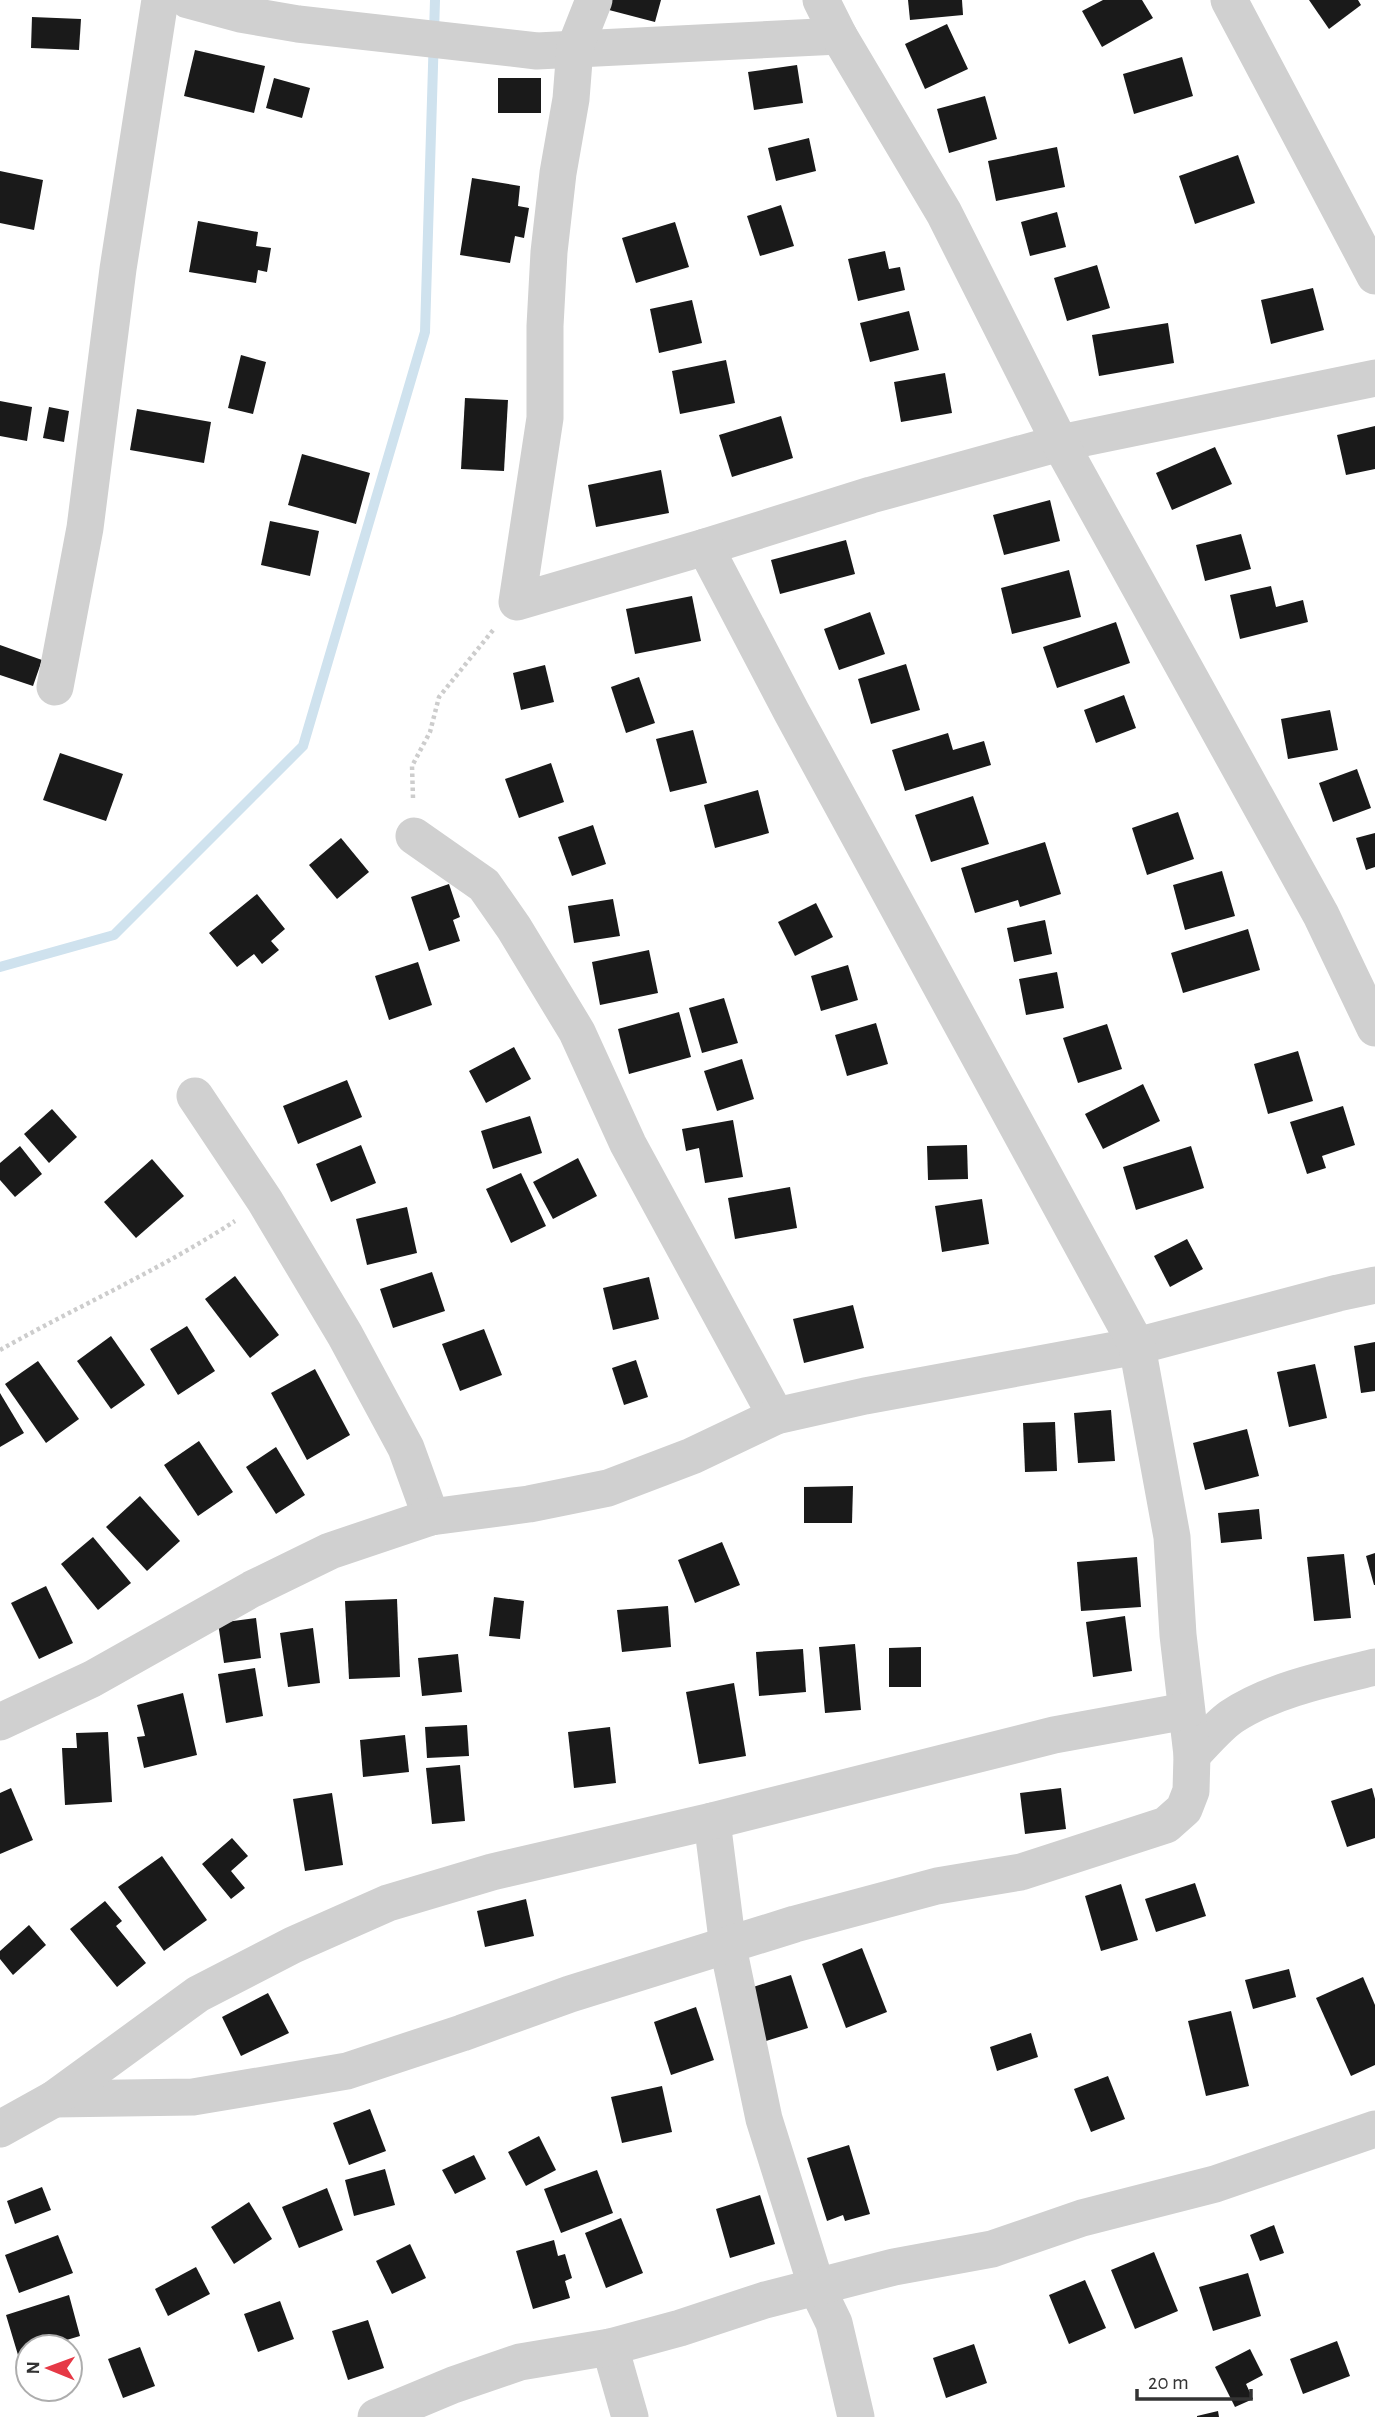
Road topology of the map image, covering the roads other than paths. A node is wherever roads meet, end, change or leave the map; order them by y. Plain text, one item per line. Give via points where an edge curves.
1 (160, 0) edge
2 (188, 0) edge
3 (594, 0) edge
4 (821, 0) edge
5 (1229, 0) edge
6 (839, 36) junction
7 (575, 48) junction
8 (1375, 276) edge
9 (1375, 378) edge
10 (1060, 443) junction
11 (705, 547) junction
12 (55, 687) dead end
13 (414, 836) road end
14 (1375, 1028) edge
15 (195, 1096) dead end
16 (1375, 1285) edge
17 (1137, 1346) junction
18 (776, 1416) junction
19 (431, 1517) junction
20 (1375, 1667) edge
21 (1186, 1711) junction
22 (0, 1722) edge
23 (1192, 1755) junction
24 (712, 1821) junction
25 (728, 1947) junction
26 (54, 2099) junction
27 (0, 2129) edge
28 (1375, 2129) edge
29 (817, 2287) junction
30 (610, 2347) junction
31 (376, 2417) edge
32 (631, 2417) edge
33 (856, 2417) edge

1 - 12 street via 118,269 85,528
2 - 7 street via 310,26 537,51
3 - 7 street
4 - 6 street
5 - 8 street
6 - 7 street
6 - 10 street via 944,213
7 - 11 street via 549,252 545,418 517,602
9 - 10 street
10 - 11 street
10 - 14 street via 1315,903
11 - 17 street
13 - 18 street via 484,885 514,928 577,1032 628,1144
15 - 19 street via 345,1335 406,1448
16 - 17 street
17 - 18 street
17 - 21 street via 1172,1537
18 - 19 street via 692,1456 608,1488
19 - 22 street via 330,1551 92,1679
20 - 23 street via 1258,1702 1230,1718
21 - 23 street
21 - 24 street via 1054,1735
23 - 25 street via 1191,1791 1184,1809 1166,1825 1021,1872 937,1886
24 - 25 street
24 - 26 street via 492,1872 388,1903 198,1994
25 - 26 street via 570,1994 347,2071 193,2097
25 - 29 street via 764,2119
26 - 27 street
28 - 29 street via 1214,2184 1082,2218 992,2249
29 - 30 street
29 - 33 street via 834,2323
30 - 31 street via 520,2362
30 - 32 street

